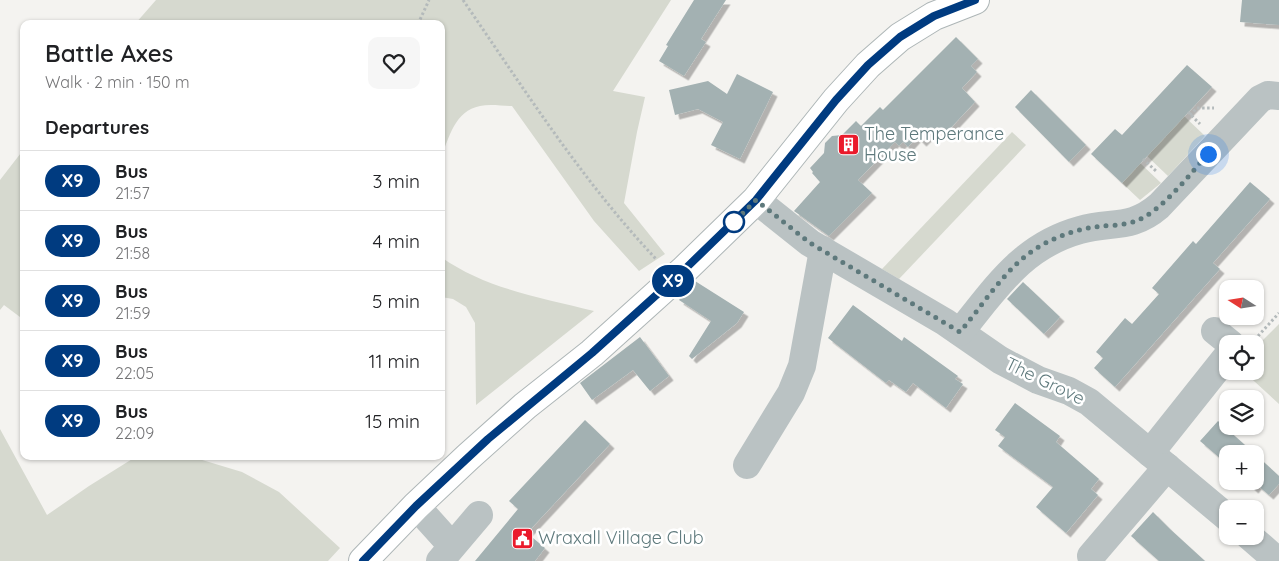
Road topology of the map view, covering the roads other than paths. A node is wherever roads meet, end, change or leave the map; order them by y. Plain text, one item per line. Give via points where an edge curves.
1 (975, 0) edge
2 (1279, 96) edge
3 (756, 200) junction
4 (823, 250) junction
5 (960, 332) junction
6 (1219, 368) edge
7 (1158, 460) junction
8 (746, 465) dead end
9 (416, 506) junction
10 (1219, 511) edge
11 (479, 515) dead end
12 (1259, 545) edge
13 (446, 554) edge
14 (1091, 556) dead end
15 (363, 561) edge
16 (1278, 561) edge

1 - 3 main road via 934,16 900,37 868,65
2 - 5 street via 1264,96 1238,138 1148,216 1135,222 1082,229 1034,250 1009,273
3 - 4 street, The Grove
3 - 9 main road via 592,353 498,430
4 - 5 street, The Grove
4 - 8 street via 802,366 792,393
5 - 7 street, The Grove via 1000,360 1089,402
6 - 7 street
7 - 10 street, The Grove
7 - 14 street
9 - 13 street
9 - 15 main road
11 - 13 street
12 - 16 street

